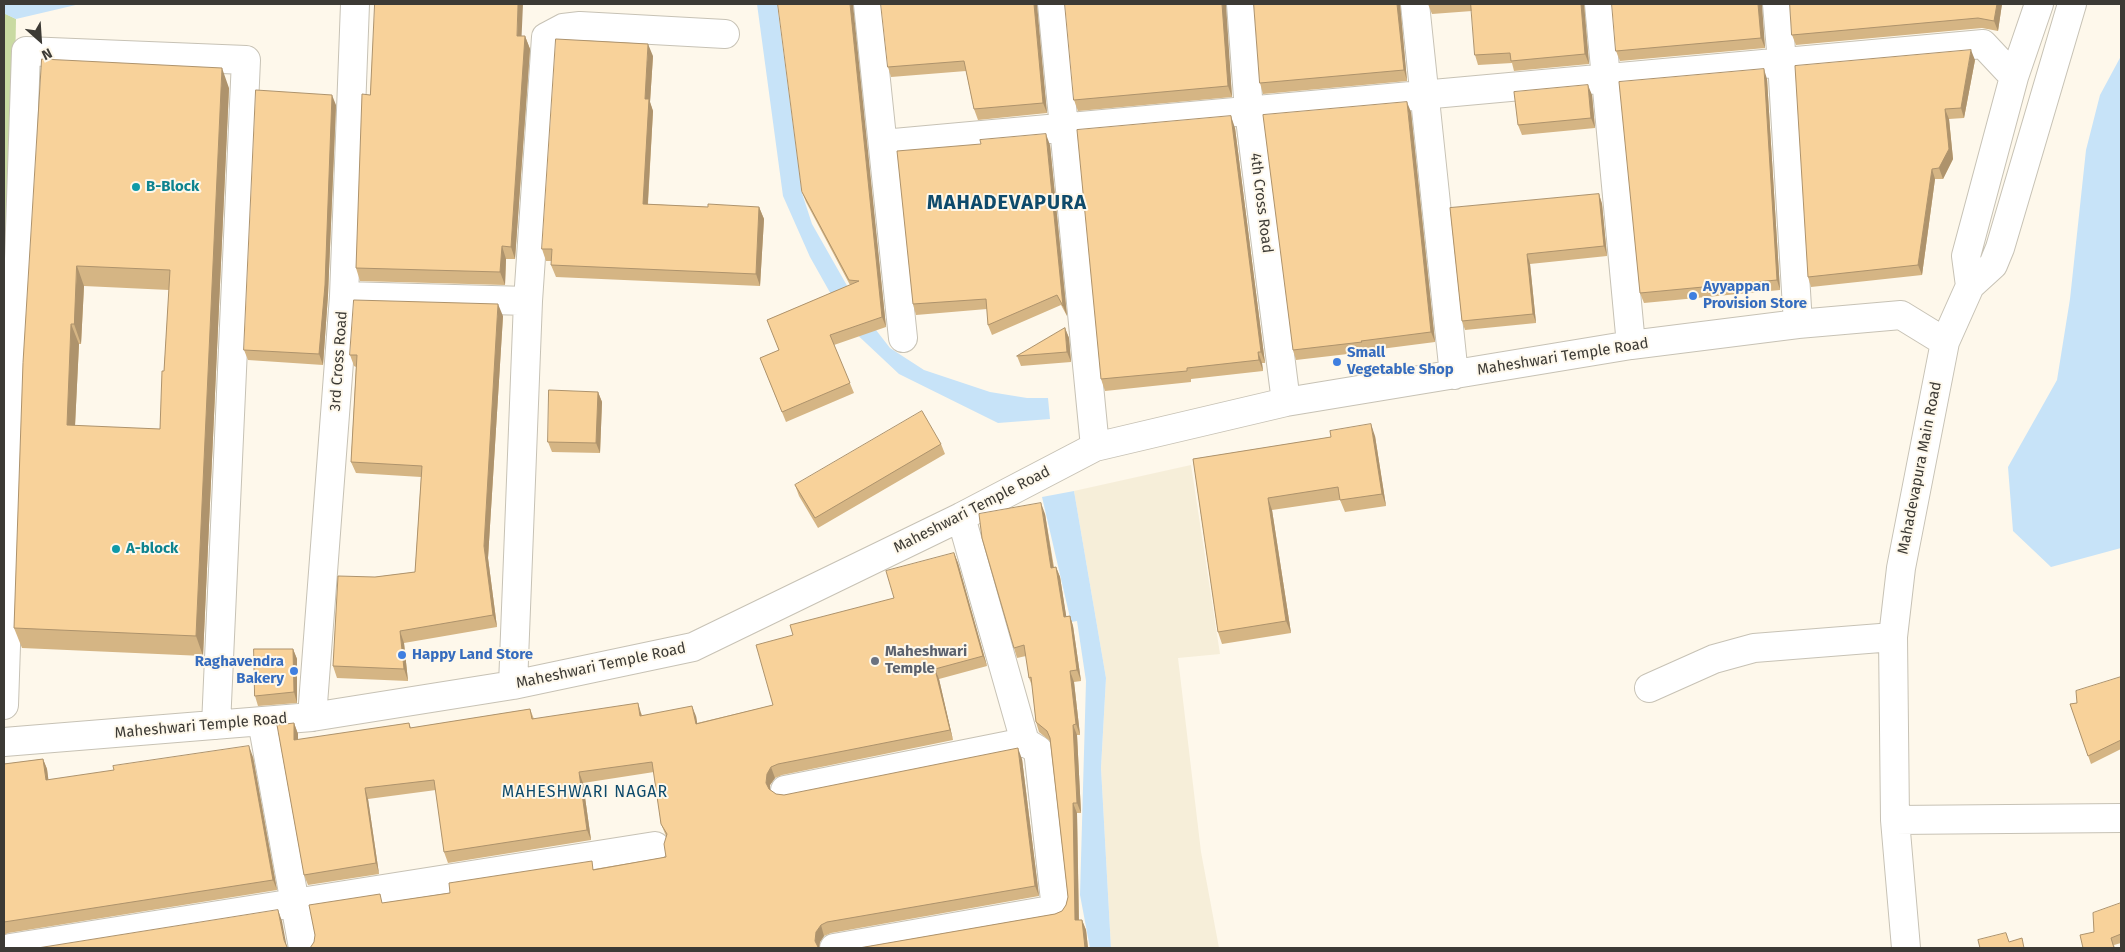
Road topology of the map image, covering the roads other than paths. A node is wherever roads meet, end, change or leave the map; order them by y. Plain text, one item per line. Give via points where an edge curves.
1 (355, 4) edge
2 (868, 4) edge
3 (1052, 4) edge
4 (1241, 4) edge
5 (1415, 4) edge
6 (1599, 4) edge
7 (1777, 4) edge
8 (2039, 4) edge
9 (2072, 4) edge
10 (725, 34) dead end
11 (1782, 62) junction
12 (2014, 76) junction
13 (1605, 78) junction
14 (1426, 96) junction
15 (1250, 111) junction
16 (1064, 128) junction
17 (883, 144) junction
18 (1970, 286) junction
19 (344, 296) junction
20 (528, 301) junction
21 (1798, 324) junction
22 (903, 338) dead end
23 (1945, 342) junction
24 (1631, 344) junction
25 (1454, 375) junction
26 (1286, 402) junction
27 (1095, 447) junction
28 (961, 517) junction
29 (1893, 637) junction
30 (513, 685) junction
31 (1649, 688) dead end
32 (4, 705) edge
33 (312, 717) junction
34 (262, 721) junction
35 (216, 725) junction
36 (4, 742) edge
37 (1025, 742) junction
38 (785, 790) dead end
39 (2121, 818) edge
40 (1895, 820) junction
41 (655, 846) dead end
42 (295, 903) junction
43 (10, 948) edge
44 (303, 948) edge
45 (834, 948) edge
46 (1906, 948) edge

1 - 19 street, 3rd Cross Road
2 - 17 street
3 - 16 street
4 - 15 street, 4th Cross Road
5 - 14 street
6 - 13 street
7 - 11 street
8 - 12 street
9 - 18 street via 2000,248 1993,265
10 - 20 street via 580,26 563,28 546,36
11 - 12 street via 1983,44
11 - 13 street
11 - 21 street
12 - 18 street via 1966,256
13 - 14 street
13 - 24 street
14 - 15 street
14 - 25 street
15 - 16 street
15 - 26 street, 4th Cross Road
16 - 17 street
16 - 27 street
17 - 22 street
18 - 23 street, Mahadevapura Main Road
19 - 20 street
19 - 33 street, 3rd Cross Road
20 - 30 street
21 - 23 street, Maheshwari Temple Road via 1901,315
21 - 24 street, Maheshwari Temple Road
23 - 29 street, Mahadevapura Main Road via 1901,568
24 - 25 street, Maheshwari Temple Road
25 - 26 street, Maheshwari Temple Road
26 - 27 street, Maheshwari Temple Road
27 - 28 street, Maheshwari Temple Road
28 - 30 street, Maheshwari Temple Road via 693,647
28 - 37 street
29 - 31 street via 1754,648 1714,659
29 - 40 street, Mahadevapura Main Road
30 - 33 street, Maheshwari Temple Road
32 - 35 street via 26,51 246,60
33 - 34 street, Maheshwari Temple Road
34 - 35 street, Maheshwari Temple Road
34 - 42 street
35 - 36 street, Maheshwari Temple Road
37 - 38 street
37 - 45 street via 1038,750 1056,909
39 - 40 street
40 - 46 street, Mahadevapura Main Road
41 - 42 street
42 - 43 street
42 - 44 street

